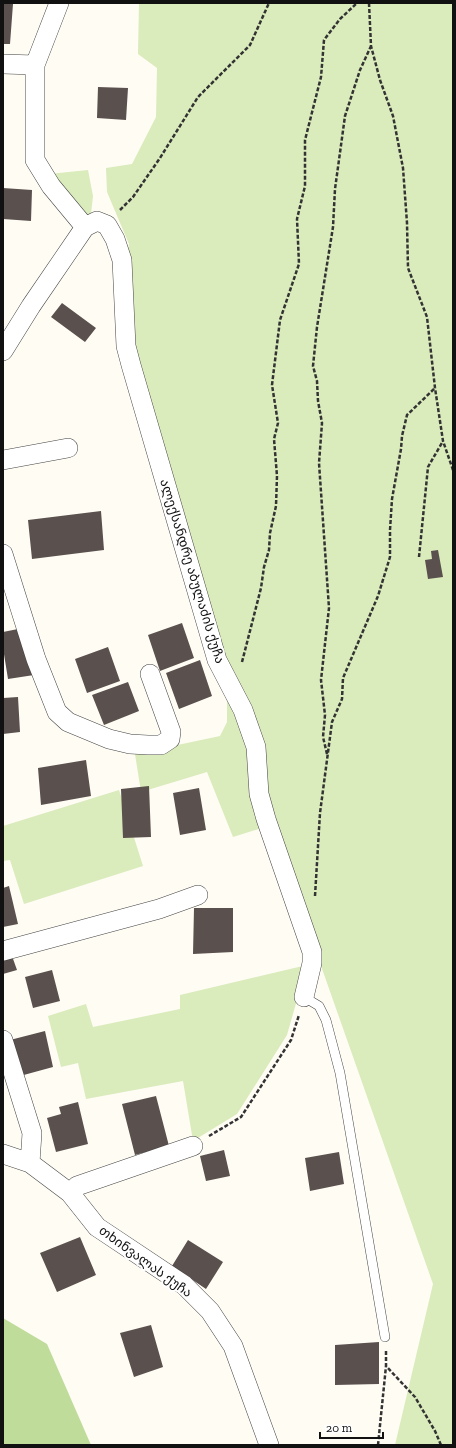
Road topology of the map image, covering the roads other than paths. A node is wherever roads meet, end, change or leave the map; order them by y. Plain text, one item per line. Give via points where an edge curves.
1 (59, 3) edge
2 (3, 64) edge
3 (35, 65) junction
4 (91, 224) junction
5 (3, 351) edge
6 (68, 448) dead end
7 (3, 460) edge
8 (3, 554) edge
9 (150, 674) dead end
10 (198, 895) dead end
11 (3, 951) edge
12 (304, 997) joint
13 (3, 1040) edge
14 (193, 1146) road end
15 (3, 1154) edge
16 (30, 1163) junction
17 (70, 1193) junction
18 (385, 1337) road end
19 (269, 1445) edge

1 - 3 street
2 - 3 street
3 - 4 street, ალექსანდრე აბულაძის ქუჩა via 35,160 51,186
4 - 5 street via 31,306
4 - 12 street, ალექსანდრე აბულაძის ქუჩა via 107,225 122,260 126,346 131,365 217,660 243,710 256,747 259,794 312,952
6 - 7 street
8 - 9 street via 36,659 58,712 68,722 109,739 130,744 161,745 170,739 171,732
10 - 11 street via 159,909
12 - 18 lane via 319,1006 326,1020 340,1073
13 - 16 street via 32,1133
14 - 17 street via 78,1186
15 - 16 street, თხინვალას ქუჩა
16 - 17 street, თხინვალას ქუჩა
17 - 19 street, თხინვალას ქუჩა via 96,1227 184,1285 210,1310 233,1346

